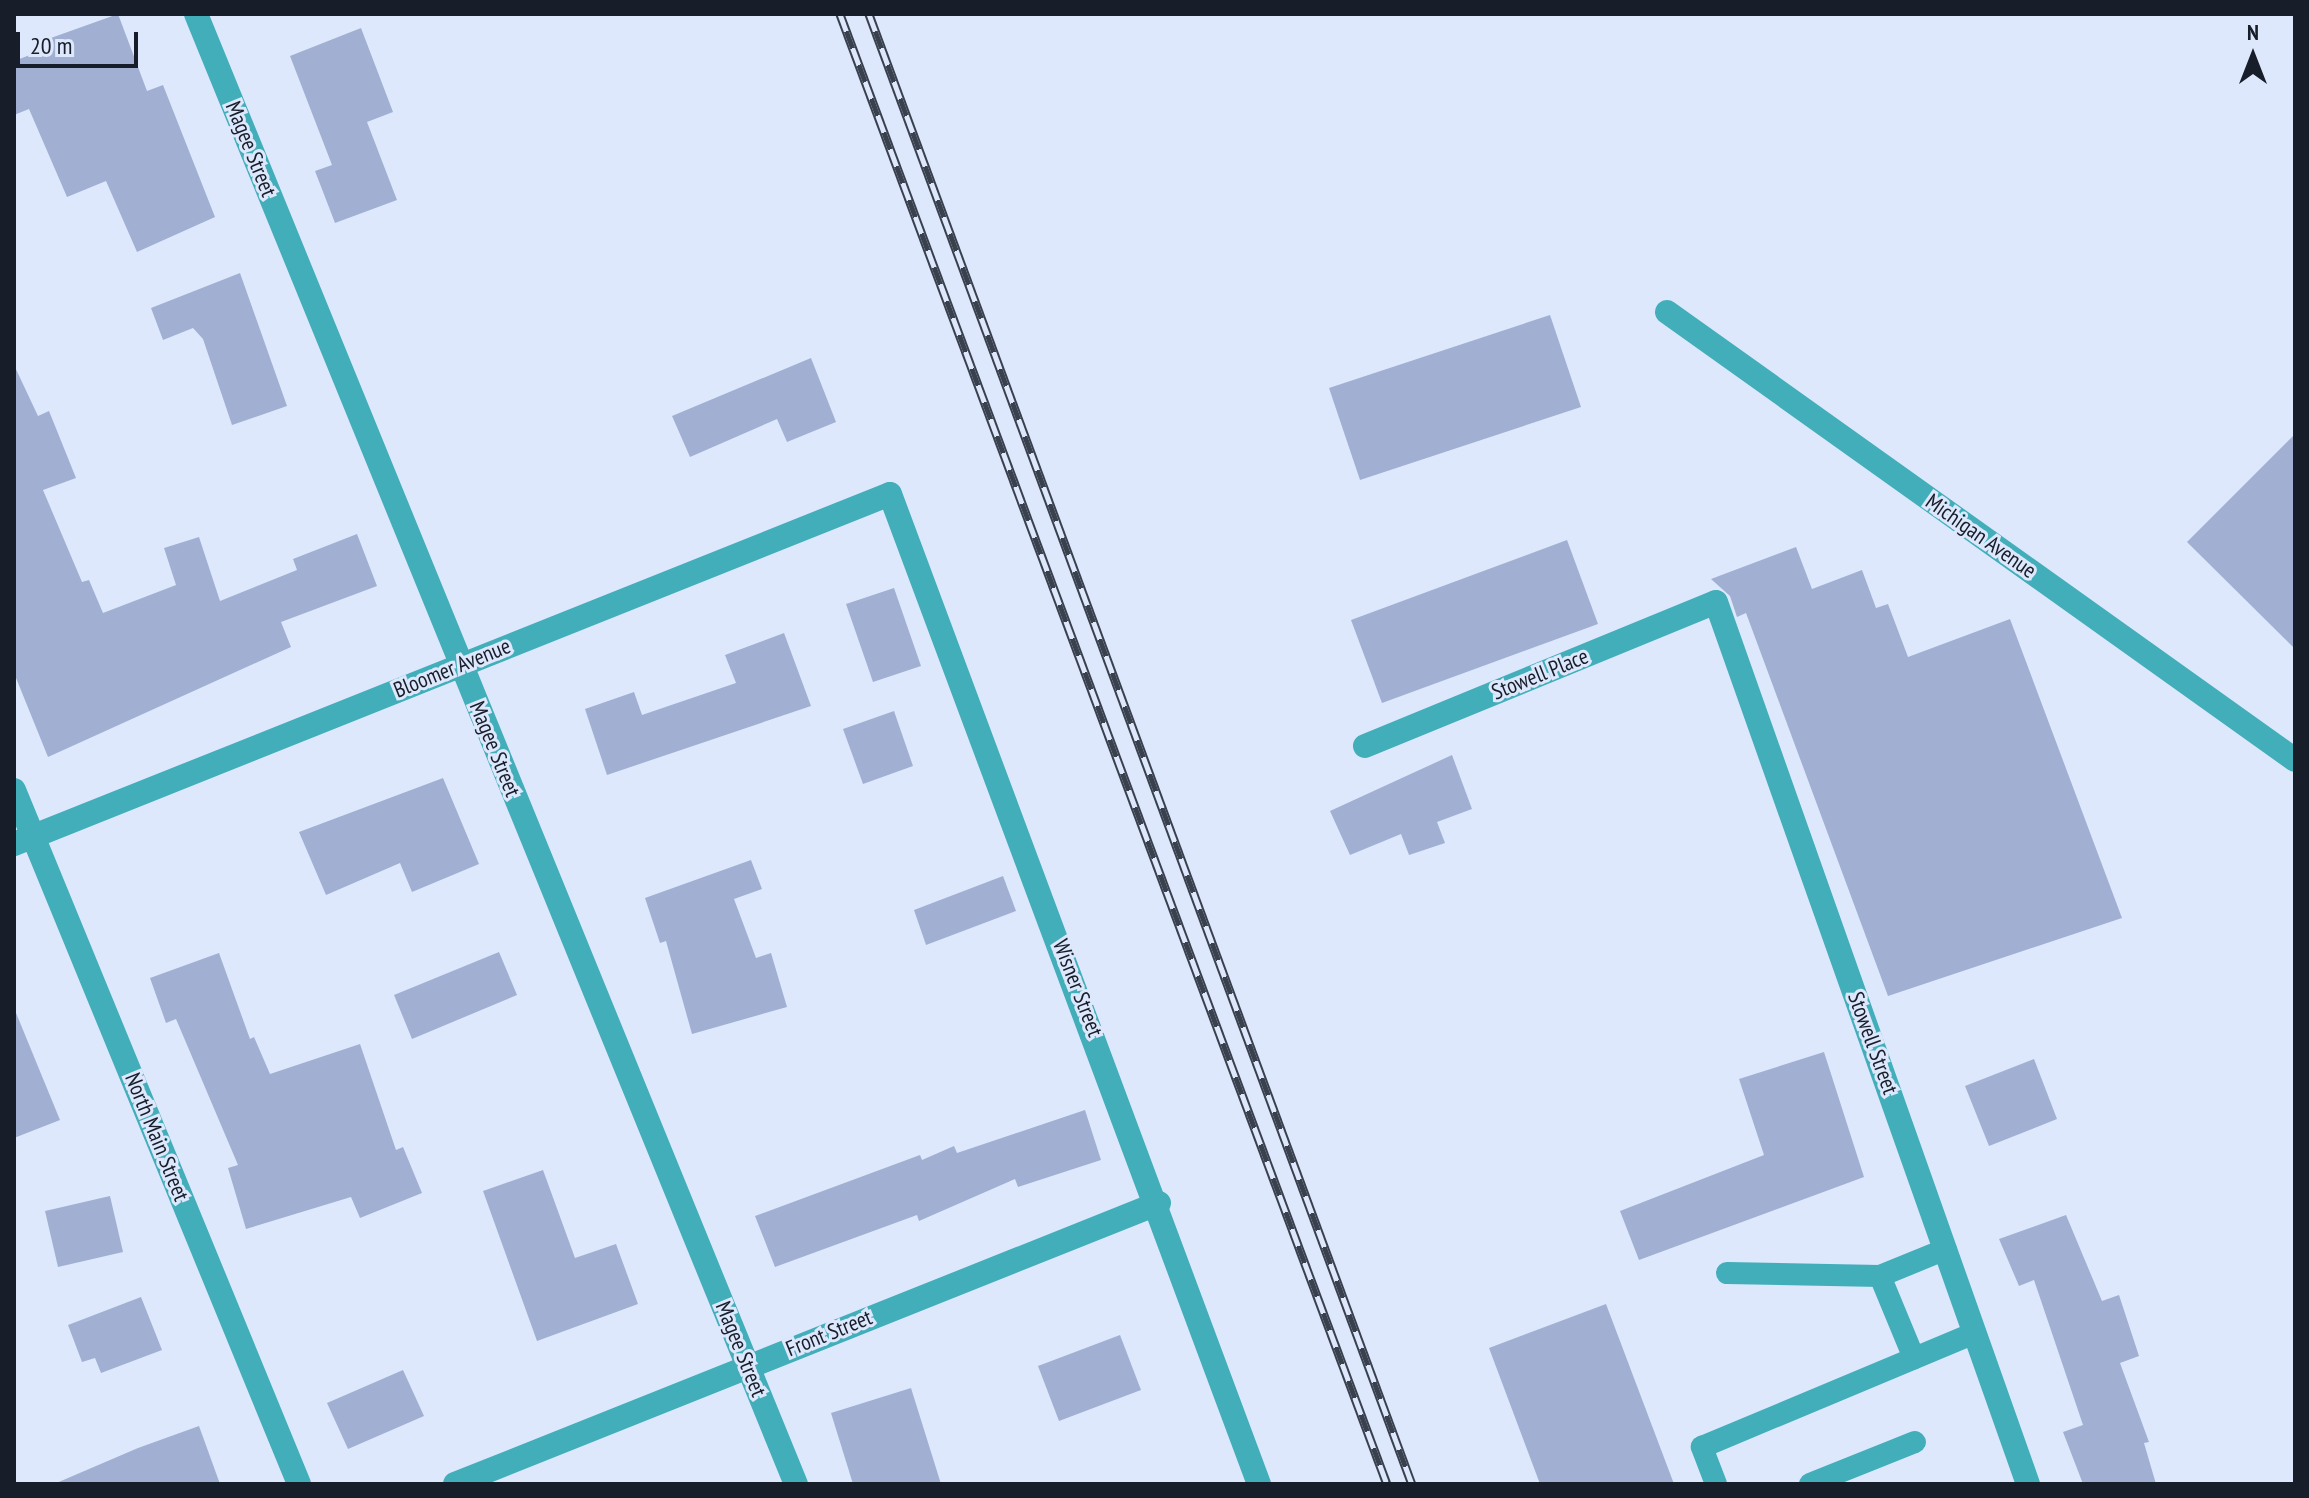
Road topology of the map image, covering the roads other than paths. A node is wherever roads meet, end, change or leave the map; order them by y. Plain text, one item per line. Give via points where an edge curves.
1 (196, 14) edge
2 (1667, 312) dead end
3 (890, 494) joint
4 (1716, 602) joint
5 (460, 664) junction
6 (1365, 746) dead end
7 (2295, 760) edge
8 (14, 790) edge
9 (24, 840) edge
10 (1159, 1203) junction
11 (1946, 1249) junction
12 (1727, 1273) dead end
13 (1880, 1276) junction
14 (1975, 1333) junction
15 (1914, 1358) junction
16 (748, 1365) junction
17 (1915, 1442) dead end
18 (299, 1484) edge
19 (455, 1484) edge
20 (796, 1484) edge
21 (1259, 1484) edge
22 (1716, 1484) edge
23 (1810, 1484) edge
24 (2028, 1484) edge

1 - 5 street, Magee Street
2 - 7 street, Michigan Avenue
3 - 5 street, Bloomer Avenue
3 - 10 street, Wisner Street
4 - 6 street, Stowell Place
4 - 11 street, Stowell Street
5 - 9 street, Bloomer Avenue
5 - 16 street, Magee Street
8 - 9 street, North Main Street
9 - 18 street, North Main Street
10 - 16 street, Front Street
10 - 21 street, Wisner Street
11 - 13 lane
11 - 14 street, Stowell Street
12 - 13 lane
13 - 15 lane
14 - 15 lane
14 - 24 street, Stowell Street
15 - 22 lane via 1702,1447
16 - 19 street, Front Street
16 - 20 street, Magee Street
17 - 23 lane

